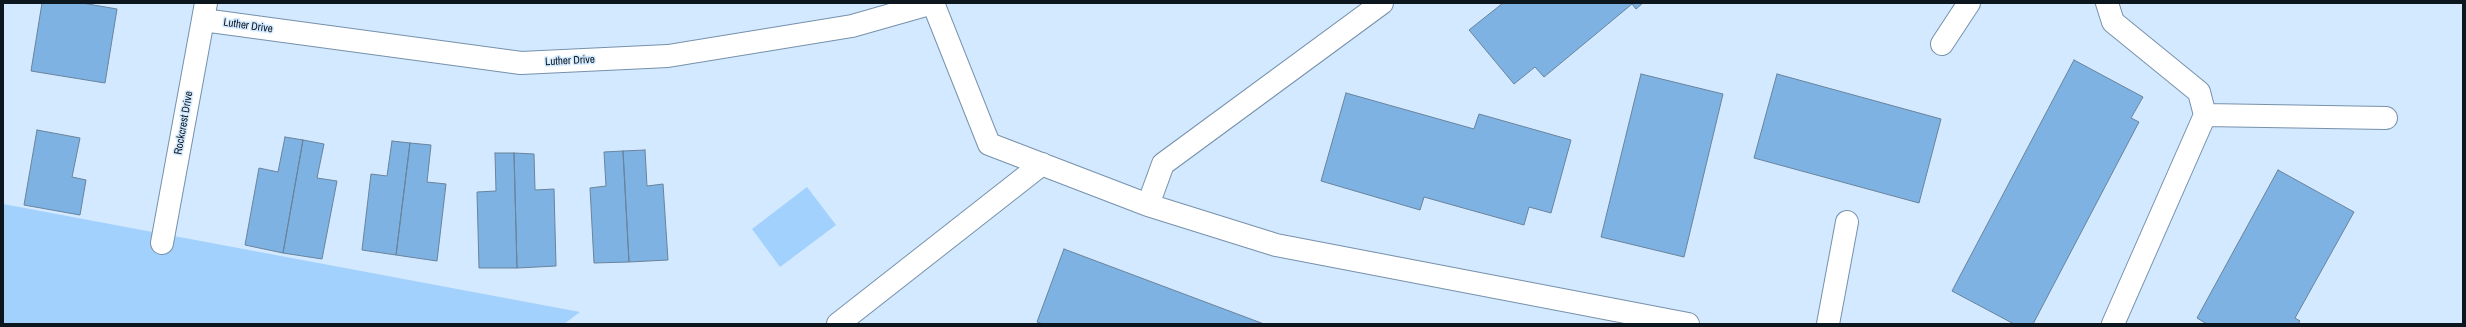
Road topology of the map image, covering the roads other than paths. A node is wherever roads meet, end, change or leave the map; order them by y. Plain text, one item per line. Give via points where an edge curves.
1 (933, 3) edge
2 (1382, 3) edge
3 (1969, 3) edge
4 (2107, 3) edge
5 (204, 12) edge
6 (1942, 44) dead end
7 (2205, 115) junction
8 (2386, 118) dead end
9 (1042, 164) junction
10 (1148, 205) junction
11 (1847, 222) dead end
12 (162, 243) dead end
13 (838, 324) edge
14 (1688, 324) edge
15 (1828, 324) edge
16 (2113, 324) edge

1 - 5 street, Luther Drive via 852,26 668,56 521,63
1 - 9 street via 989,144
2 - 10 street via 1163,164
3 - 6 street
4 - 7 street via 2113,22 2199,92
5 - 12 street, Rockcrest Drive
7 - 8 street
7 - 16 street
9 - 10 street
9 - 13 street
10 - 14 street via 1276,245
11 - 15 street

